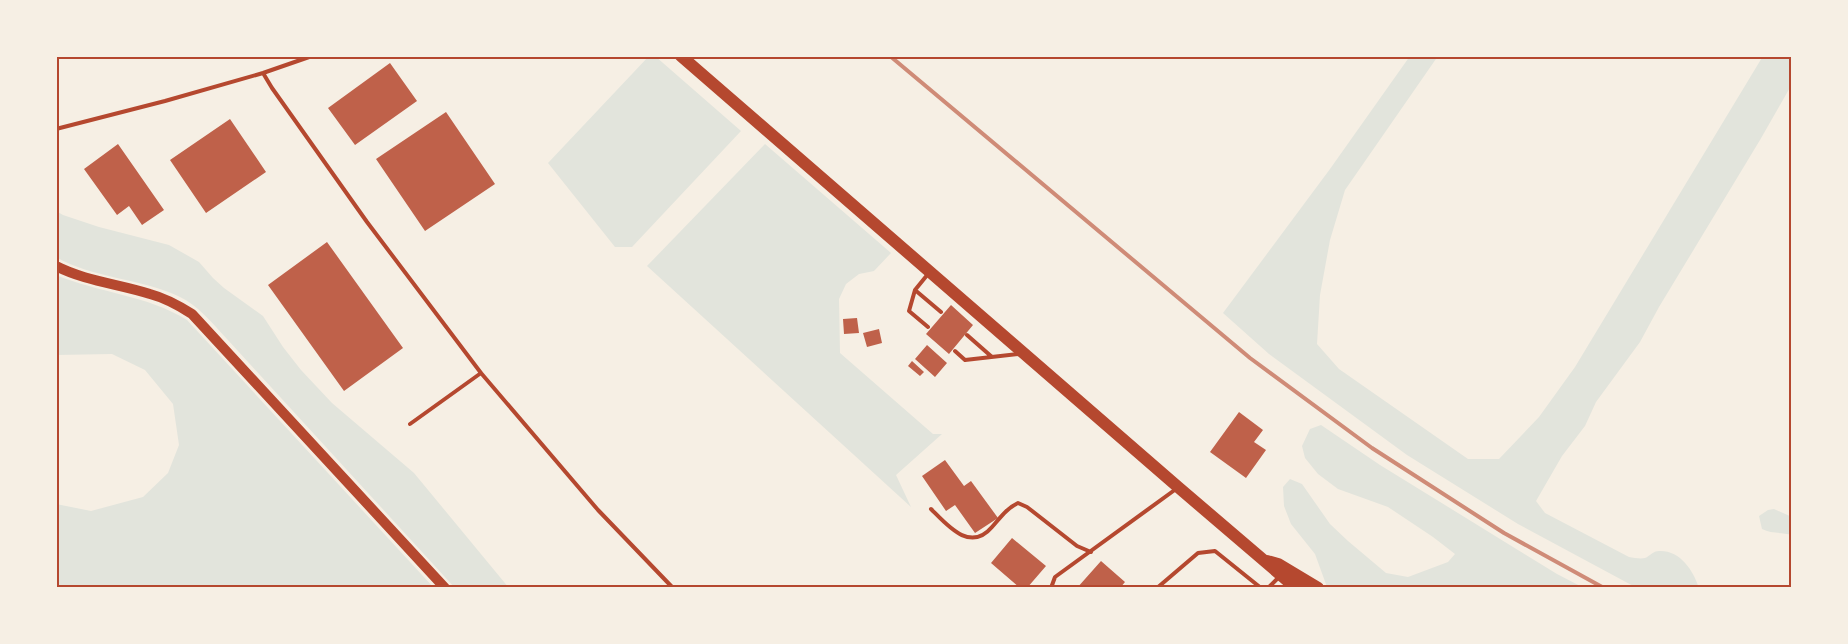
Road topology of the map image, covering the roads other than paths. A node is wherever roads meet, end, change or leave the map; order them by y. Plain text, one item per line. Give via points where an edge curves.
1 (312, 56) edge
2 (681, 56) edge
3 (263, 73) junction
4 (56, 129) edge
5 (56, 266) edge
6 (929, 272) junction
7 (915, 290) junction
8 (941, 312) dead end
9 (928, 327) dead end
10 (967, 335) dead end
11 (955, 351) dead end
12 (1024, 354) junction
13 (992, 357) junction
14 (481, 373) junction
15 (410, 424) dead end
16 (1178, 487) junction
17 (931, 509) dead end
18 (1090, 552) junction
19 (1261, 559) junction
20 (1280, 576) junction
21 (445, 588) edge
22 (673, 588) edge
23 (1051, 588) edge
24 (1157, 588) edge
25 (1260, 588) edge
26 (1266, 588) edge
27 (1296, 588) edge
28 (1318, 588) edge

1 - 3 lane
2 - 6 main road
3 - 4 lane
3 - 14 lane via 367,222
5 - 21 main road via 74,274 150,294 192,314
6 - 7 lane
6 - 12 main road
7 - 8 lane
7 - 9 lane via 909,311
10 - 13 lane
11 - 13 lane via 965,360
12 - 13 lane
12 - 16 main road
14 - 15 lane
14 - 22 lane via 598,510
16 - 18 lane
16 - 19 main road
17 - 18 lane via 952,529 972,538 989,531 1011,506 1018,503
18 - 23 lane via 1055,577
19 - 20 main road
19 - 28 main road via 1278,564
20 - 26 lane
20 - 27 main road
24 - 25 lane via 1198,553 1215,551

